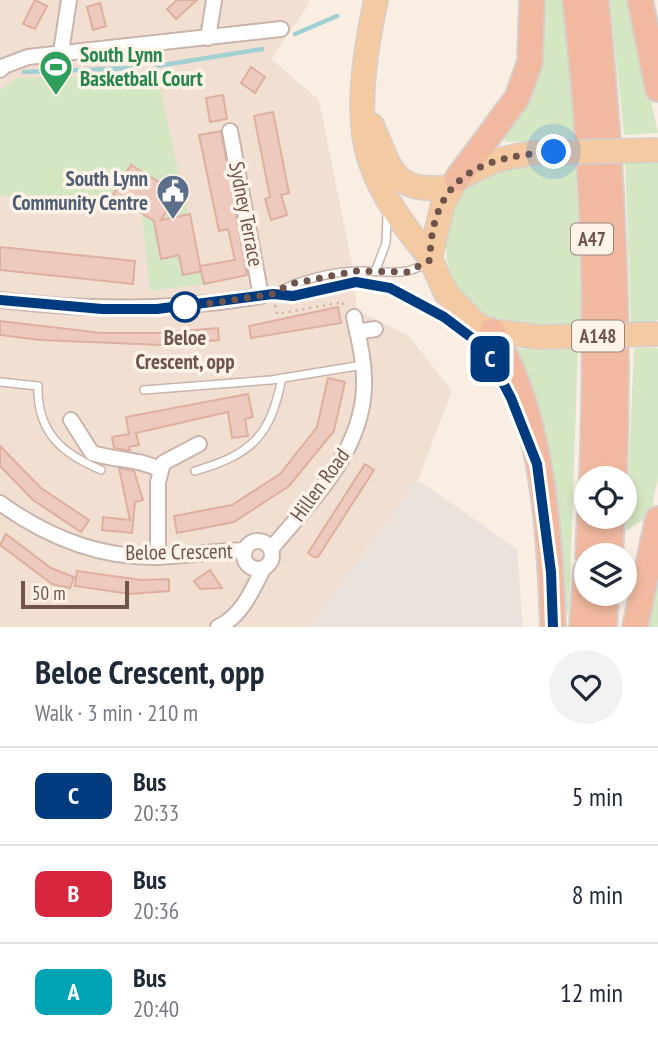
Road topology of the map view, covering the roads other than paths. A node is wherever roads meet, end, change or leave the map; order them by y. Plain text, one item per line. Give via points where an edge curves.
1 (69, 0) edge
2 (214, 0) edge
3 (376, 0) edge
4 (532, 0) edge
5 (575, 0) edge
6 (596, 0) edge
7 (640, 0) edge
8 (281, 29) dead end
9 (208, 38) junction
10 (61, 52) junction
11 (0, 70) edge
12 (658, 89) edge
13 (364, 106) junction
14 (230, 131) dead end
15 (658, 150) edge
16 (454, 183) junction
17 (383, 190) junction
18 (430, 259) junction
19 (375, 272) junction
20 (267, 295) junction
21 (0, 300) edge
22 (354, 317) road end
23 (444, 317) junction
24 (484, 328) junction
25 (375, 329) dead end
26 (357, 332) junction
27 (658, 334) edge
28 (363, 365) junction
29 (282, 378) junction
30 (0, 382) edge
31 (144, 390) dead end
32 (511, 398) dead end
33 (516, 409) dead end
34 (71, 420) dead end
35 (199, 444) dead end
36 (537, 464) junction
37 (592, 466) edge
38 (614, 466) edge
39 (161, 470) junction
40 (101, 471) dead end
41 (195, 471) dead end
42 (0, 503) edge
43 (658, 519) edge
44 (271, 549) junction
45 (245, 550) junction
46 (158, 557) junction
47 (263, 569) junction
48 (584, 606) edge
49 (605, 606) edge
50 (218, 627) edge
51 (553, 627) edge
52 (582, 627) edge
53 (604, 627) edge
54 (635, 627) edge

1 - 10 street
2 - 9 street
3 - 13 main road via 364,73
4 - 16 highway via 530,62 517,98
5 - 37 highway, A47 via 590,164
6 - 38 highway, A47 via 611,177
7 - 12 highway
8 - 9 street
9 - 10 street
10 - 11 street via 28,57
13 - 16 main road via 398,177 422,190
13 - 17 main road via 364,138
14 - 20 street, Sydney Terrace
15 - 16 main road, bridge via 531,153 493,162
16 - 18 main road via 435,228
17 - 18 main road
17 - 19 lane via 389,225
18 - 19 lane via 408,272
18 - 24 main road via 446,293
19 - 20 lane via 356,271 290,284
20 - 21 street via 157,309
20 - 23 lane via 293,296 341,285 372,284 401,293
22 - 26 street, Hillen Road
23 - 24 lane
23 - 32 lane via 476,341
24 - 27 main road, A148, bridge via 538,337
24 - 36 highway via 514,373
25 - 26 street
26 - 28 street, Hillen Road
28 - 29 lane
28 - 44 street, Hillen Road via 364,390 349,447 324,486
29 - 31 lane
29 - 41 lane via 274,414 254,443 235,458
30 - 40 lane via 38,386 37,410 44,427 75,459
33 - 36 lane
34 - 39 street via 92,453 142,460
35 - 39 street via 163,464
36 - 51 highway via 550,559
39 - 46 street
42 - 46 street, Beloe Crescent via 30,525 76,545
43 - 54 highway
44 - 45 street via 255,541
44 - 47 street, Hillen Road via 270,563
45 - 46 street, Beloe Crescent
45 - 47 street via 244,560 250,567
47 - 50 street, Hillen Road via 248,600
48 - 52 highway
49 - 53 highway

